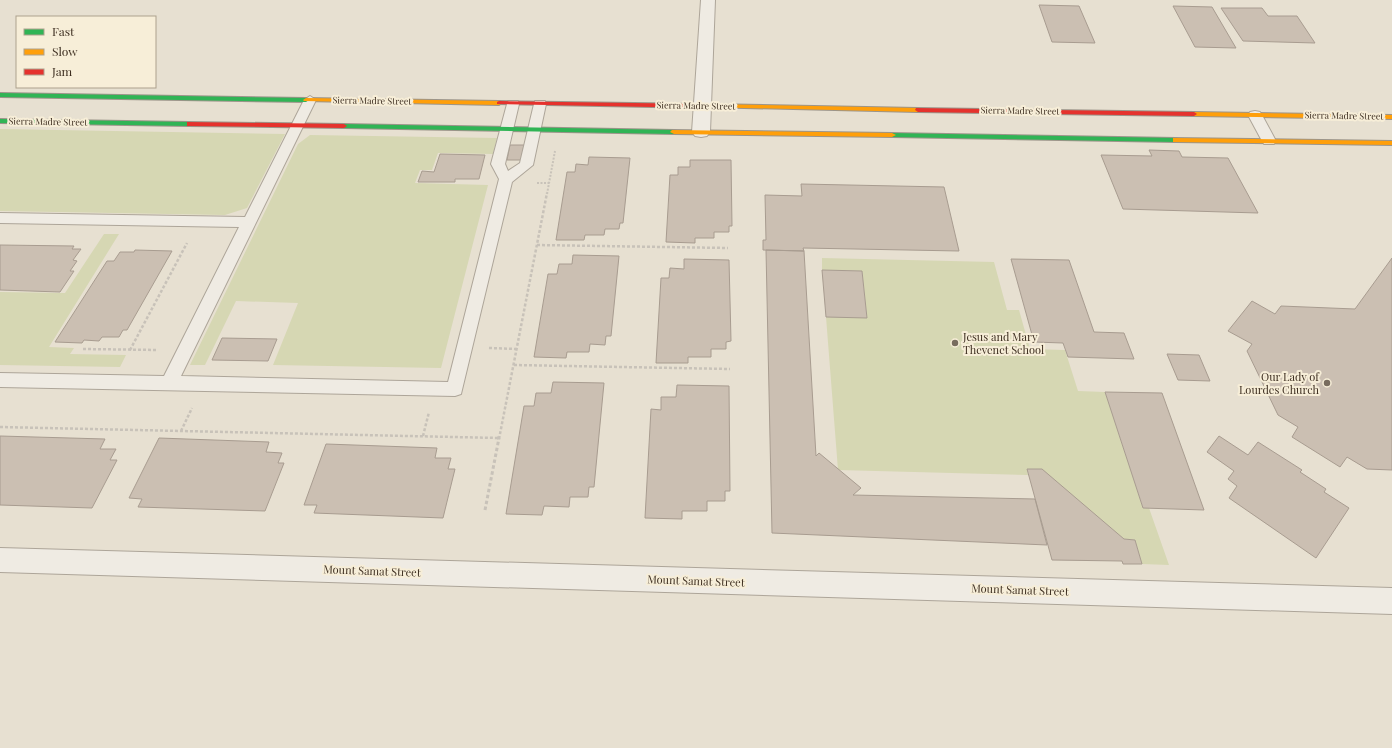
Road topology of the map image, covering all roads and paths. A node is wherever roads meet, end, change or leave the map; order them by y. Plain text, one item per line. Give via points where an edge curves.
1 (708, 0) edge
2 (0, 95) edge
3 (310, 100) junction
4 (513, 104) junction
5 (540, 104) junction
6 (702, 106) junction
7 (1255, 115) junction
8 (1392, 117) edge
9 (0, 121) edge
10 (298, 126) junction
11 (507, 129) junction
12 (534, 130) junction
13 (701, 132) junction
14 (1269, 141) junction
15 (1392, 143) edge
16 (556, 148) dead end
17 (506, 179) junction
18 (0, 218) edge
19 (200, 221) junction
20 (250, 222) junction
21 (537, 245) junction
22 (728, 248) dead end
23 (83, 349) dead end
24 (130, 350) junction
25 (185, 351) junction
26 (514, 365) junction
27 (730, 369) dead end
28 (0, 380) edge
29 (169, 383) junction
30 (0, 427) edge
31 (499, 438) junction
32 (485, 510) dead end
33 (0, 560) edge
34 (1392, 601) edge

1 - 6 street
2 - 3 street, Sierra Madre Street
3 - 4 street, Sierra Madre Street
3 - 10 lane
4 - 5 street, Sierra Madre Street
4 - 11 lane
5 - 6 street, Sierra Madre Street
5 - 12 lane
6 - 7 street, Sierra Madre Street
6 - 13 street
7 - 8 street, Sierra Madre Street
7 - 14 lane
9 - 10 street, Sierra Madre Street
10 - 11 street, Sierra Madre Street
10 - 20 lane
11 - 12 street, Sierra Madre Street
11 - 17 lane via 498,164
12 - 13 street, Sierra Madre Street
12 - 17 lane via 526,165
13 - 14 street, Sierra Madre Street
14 - 15 street, Sierra Madre Street
16 - 21 path
17 - 29 lane via 455,389
18 - 19 lane
19 - 20 lane
19 - 24 path
20 - 25 lane
21 - 22 path
21 - 26 path
23 - 24 path
24 - 25 path
25 - 29 lane
26 - 27 path
26 - 31 path
28 - 29 lane
30 - 31 path
31 - 32 path
33 - 34 street, Mount Samat Street

